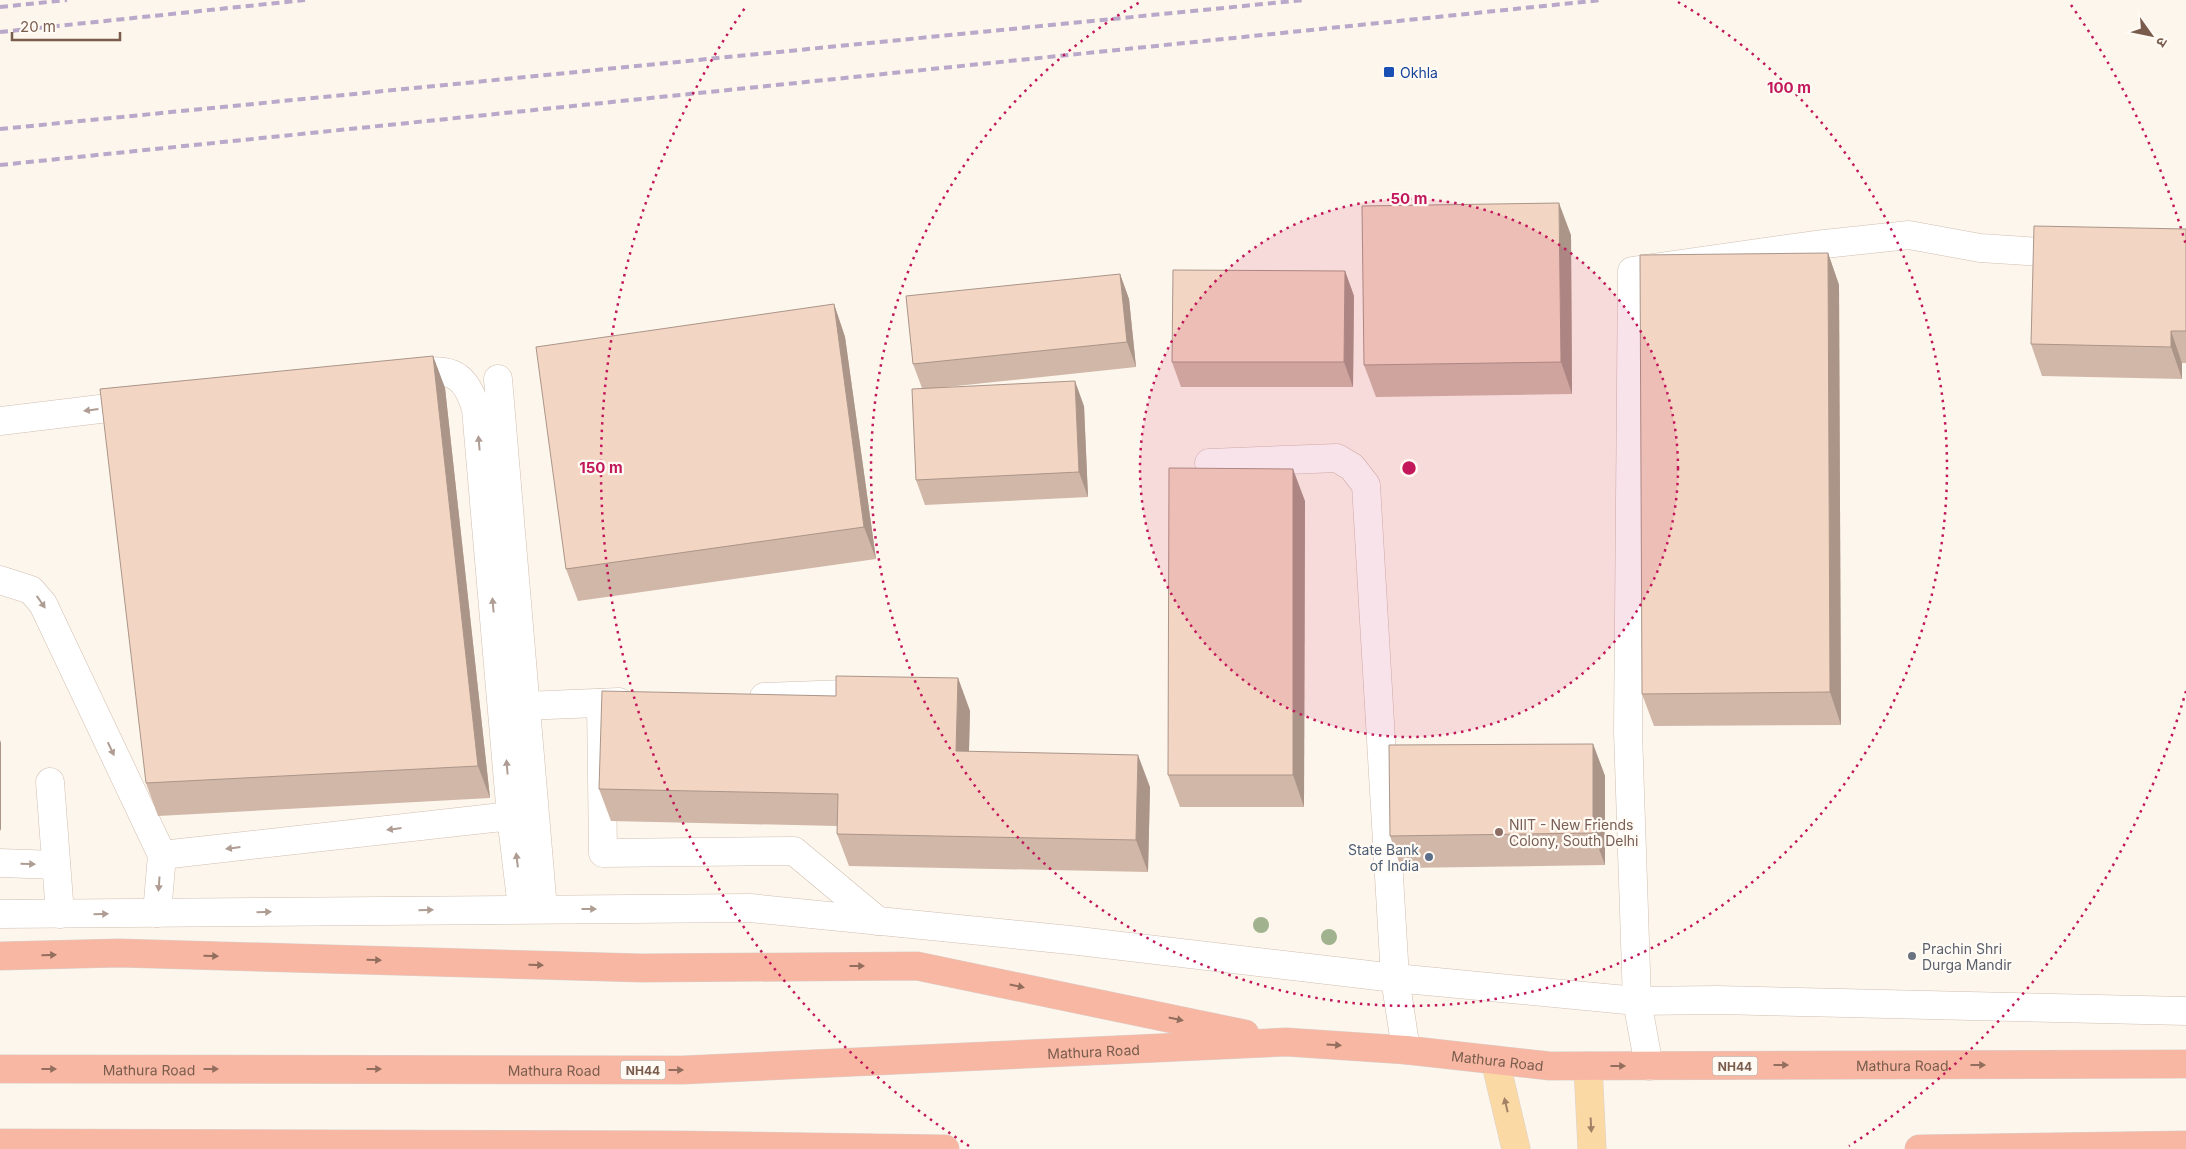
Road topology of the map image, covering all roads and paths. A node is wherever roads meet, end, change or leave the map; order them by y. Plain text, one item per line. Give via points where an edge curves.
1 (2098, 243) edge
2 (380, 377) edge
3 (498, 379) dead end
4 (165, 402) edge
5 (0, 420) edge
6 (1209, 463) dead end
7 (0, 580) edge
8 (899, 692) edge
9 (740, 698) edge
10 (641, 701) edge
11 (601, 703) junction
12 (525, 706) junction
13 (50, 782) dead end
14 (511, 816) junction
15 (162, 855) junction
16 (0, 863) edge
17 (56, 865) junction
18 (533, 909) junction
19 (157, 913) junction
20 (0, 914) edge
21 (60, 914) junction
22 (878, 921) junction
23 (0, 956) edge
24 (1395, 978) junction
25 (1637, 1001) junction
26 (2186, 1011) edge
27 (1286, 1042) junction
28 (1406, 1050) junction
29 (1495, 1060) junction
30 (2186, 1064) edge
31 (1588, 1066) junction
32 (1649, 1066) junction
33 (0, 1069) edge
34 (0, 1142) edge
35 (2186, 1145) edge
36 (619, 1147) edge
37 (1981, 1148) edge
38 (914, 1149) edge
39 (945, 1149) edge
40 (1516, 1149) edge
41 (1592, 1149) edge
42 (1936, 1149) edge

1 - 25 street via 2042,252 1980,248 1910,235 1632,271 1628,732
14 -> 2 street via 476,409 471,391 456,375 438,370
3 - 12 street
4 -> 5 street
6 - 24 street via 1338,458 1352,467 1366,485
7 -> 15 street via 31,590 43,604
8 - 9 street
10 - 11 street
11 - 12 street
11 - 22 street via 603,853 794,851
12 - 18 street
13 - 17 street
14 -> 15 street
18 -> 14 street
15 -> 19 street
16 -> 17 street
17 - 21 street
19 -> 18 street
18 -> 22 street via 750,908
21 -> 19 street
20 - 21 street
22 - 24 street
23 -> 27 highway via 119,953 642,968 917,966
24 - 25 street
24 - 28 street
25 - 26 street via 1726,1000
25 - 32 street
27 -> 28 highway, Mathura Road / NH44
33 -> 27 highway, Mathura Road / NH44 via 683,1070
28 - 29 highway, Mathura Road / NH44
29 - 31 highway, Mathura Road / NH44
40 -> 29 main road
32 -> 30 highway, Mathura Road / NH44
31 -> 32 highway, Mathura Road / NH44
31 -> 41 main road
34 - 36 highway
35 - 37 highway
36 - 38 highway
37 - 42 highway
38 - 39 highway

